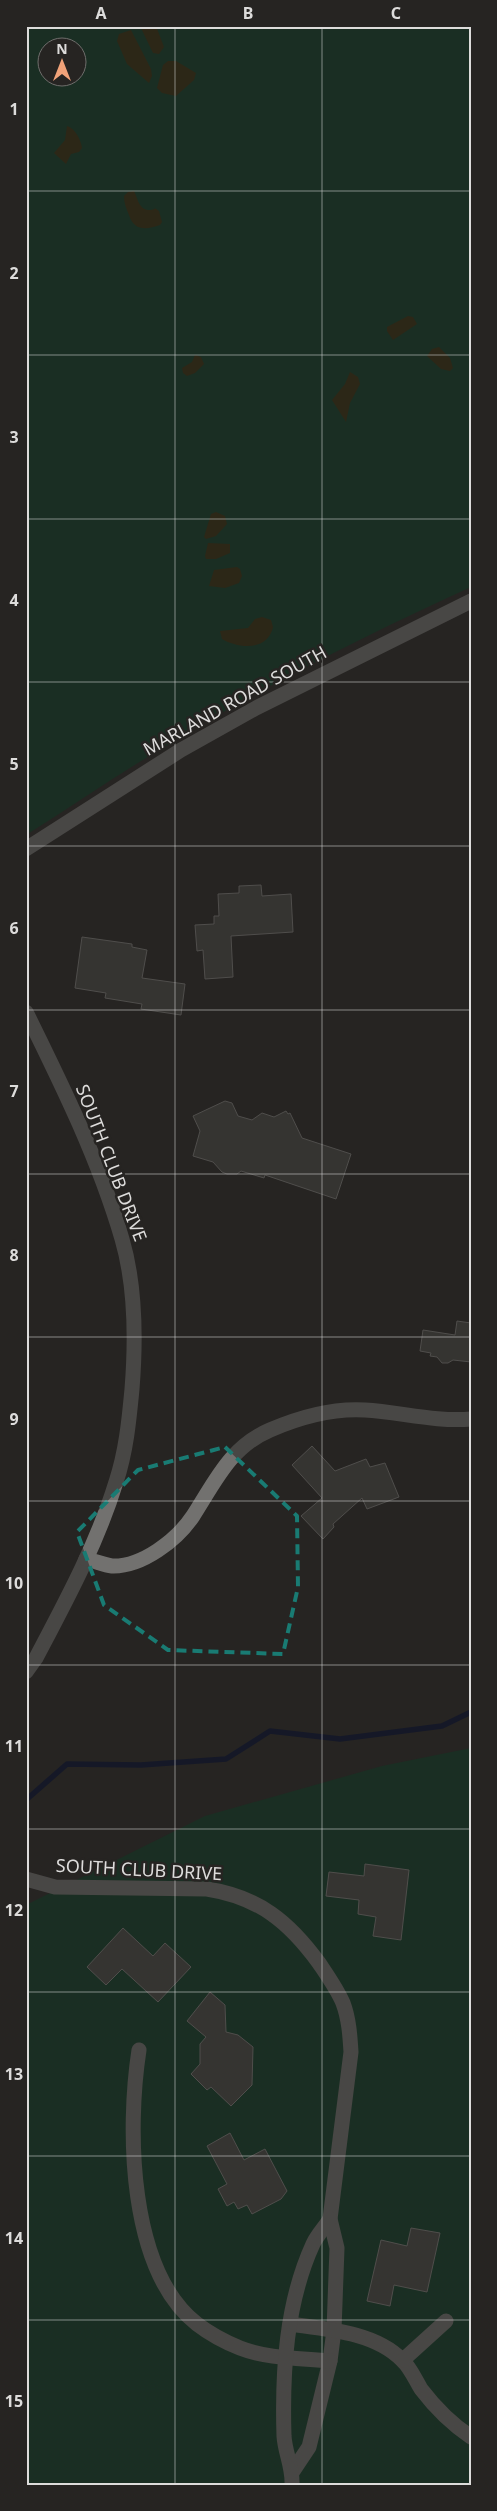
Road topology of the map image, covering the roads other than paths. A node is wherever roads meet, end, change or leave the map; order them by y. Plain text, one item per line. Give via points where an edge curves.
1 (471, 601) edge
2 (26, 849) edge
3 (26, 1012) edge
4 (471, 1419) edge
5 (86, 1559) junction
6 (26, 1672) edge
7 (26, 1879) edge
8 (139, 2050) dead end
9 (330, 2219) junction
10 (446, 2321) dead end
11 (290, 2324) junction
12 (334, 2330) junction
13 (286, 2356) junction
14 (403, 2360) junction
15 (330, 2361) junction
16 (471, 2437) edge
17 (293, 2478) edge

1 - 2 street, MARLAND ROAD SOUTH via 256,708 181,750
3 - 5 street, SOUTH CLUB DRIVE via 66,1095 103,1185 122,1239 133,1301 134,1358 127,1440 117,1482
4 - 5 street via 366,1410 309,1415 268,1431 236,1453 212,1482 193,1517 169,1542 151,1554 130,1564 111,1566
5 - 6 street, SOUTH CLUB DRIVE
7 - 9 street, SOUTH CLUB DRIVE via 54,1887 228,1892 265,1908 305,1944 343,2003 349,2027 351,2052
8 - 13 street via 133,2088 133,2168 144,2228 158,2269 179,2304 197,2324 242,2349
9 - 11 street, SOUTH CLUB DRIVE via 313,2243 295,2297
9 - 12 street, SOUTH CLUB DRIVE via 337,2248
10 - 14 street
11 - 12 street
11 - 13 street, SOUTH CLUB DRIVE
12 - 14 street via 374,2342
12 - 15 street, SOUTH CLUB DRIVE
13 - 15 street
13 - 17 street, SOUTH CLUB DRIVE via 284,2438
14 - 16 street via 422,2390
15 - 17 street, SOUTH CLUB DRIVE via 309,2447

